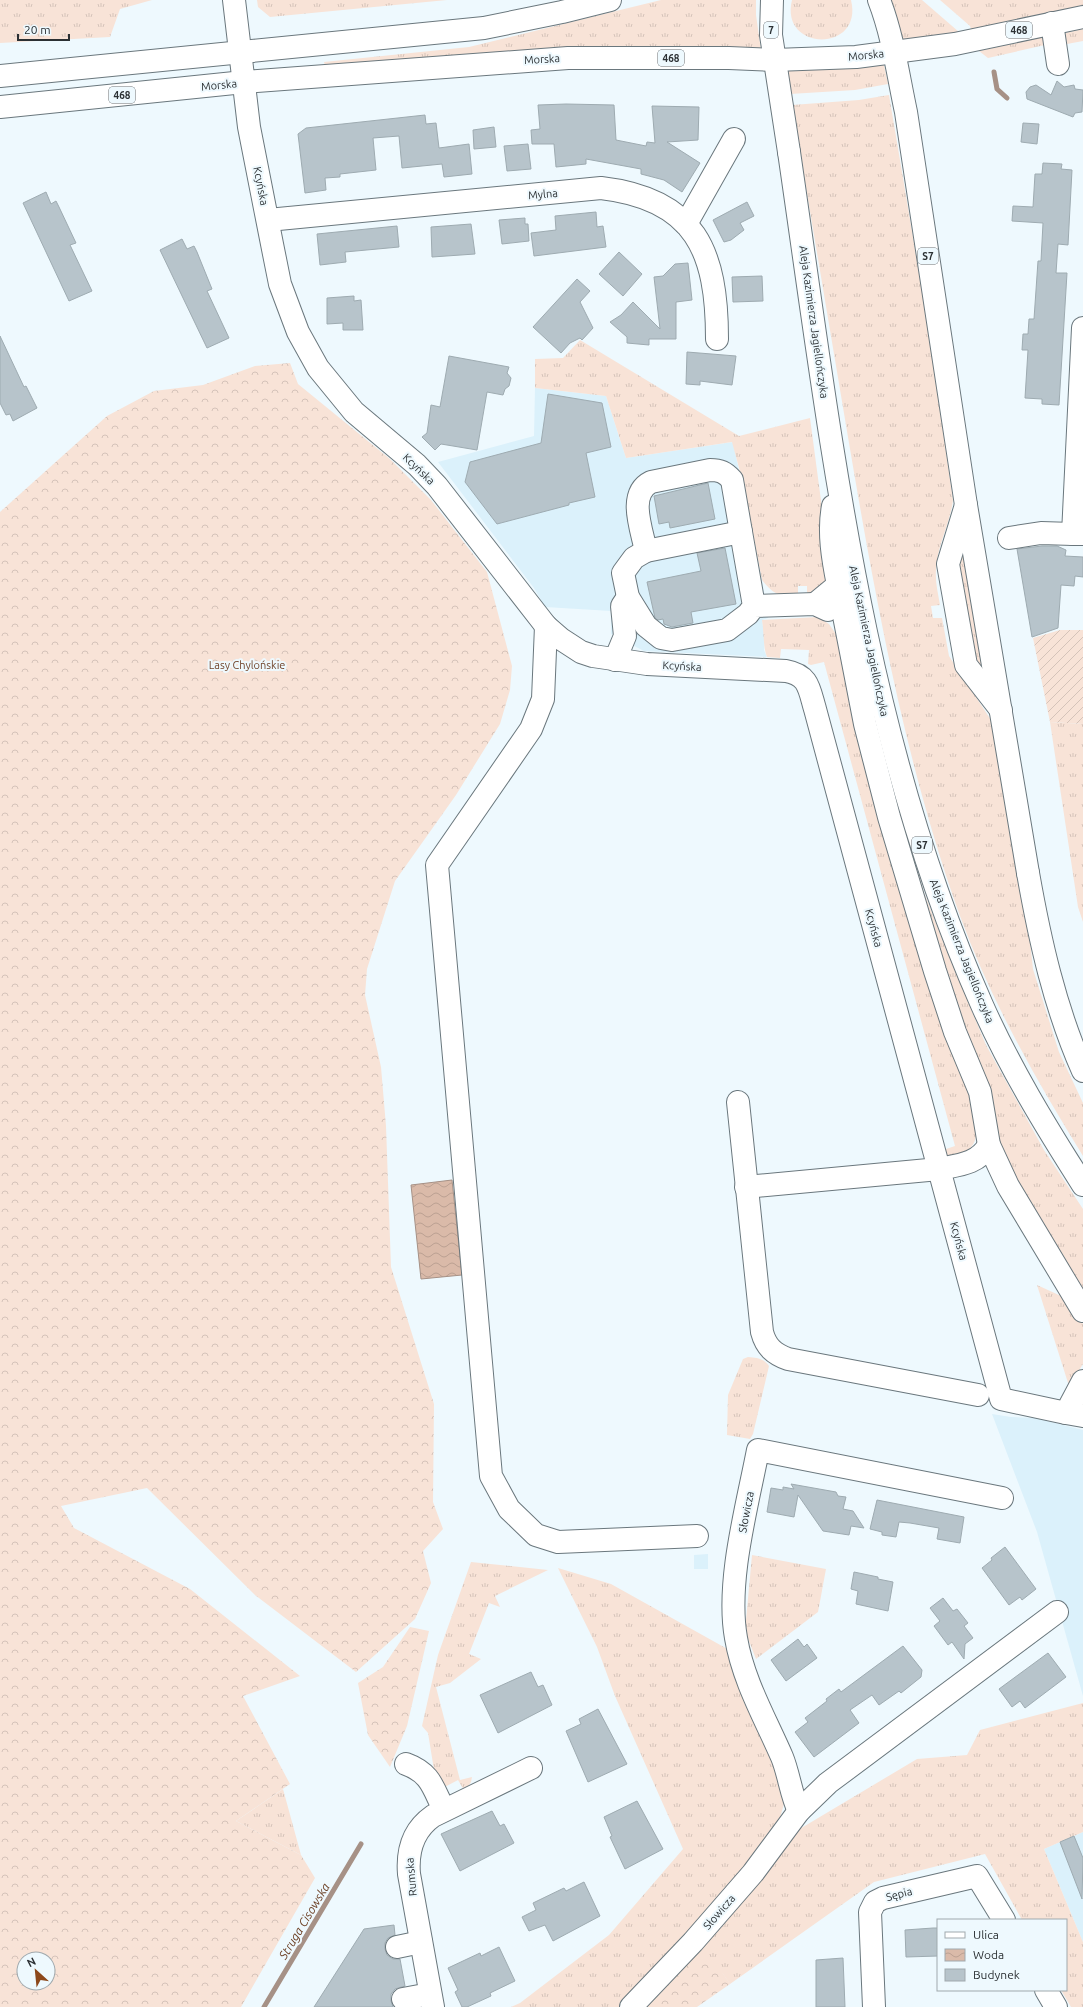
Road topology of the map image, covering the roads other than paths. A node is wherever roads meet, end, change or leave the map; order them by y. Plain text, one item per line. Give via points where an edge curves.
1 (234, 0) edge
2 (610, 0) edge
3 (772, 0) edge
4 (878, 0) edge
5 (1083, 17) edge
6 (1052, 23) junction
7 (241, 53) junction
8 (894, 53) junction
9 (775, 60) junction
10 (1058, 64) dead end
11 (0, 76) edge
12 (244, 82) junction
13 (0, 107) edge
14 (734, 139) dead end
15 (268, 220) junction
16 (686, 224) junction
17 (1083, 328) edge
18 (717, 339) dead end
19 (838, 478) junction
20 (741, 532) junction
21 (1078, 534) edge
22 (1009, 538) dead end
23 (646, 551) junction
24 (838, 585) junction
25 (628, 597) junction
26 (815, 604) junction
27 (754, 606) junction
28 (844, 617) junction
29 (546, 626) junction
30 (615, 660) junction
31 (1083, 1071) edge
32 (738, 1102) dead end
33 (989, 1146) junction
34 (939, 1169) junction
35 (1083, 1185) edge
36 (746, 1187) junction
37 (1083, 1311) edge
38 (1083, 1381) edge
39 (978, 1395) dead end
40 (1075, 1415) edge
41 (1002, 1498) dead end
42 (697, 1536) dead end
43 (1057, 1612) dead end
44 (406, 1764) dead end
45 (531, 1768) dead end
46 (444, 1810) junction
47 (799, 1811) junction
48 (1003, 1919) edge
49 (421, 1942) junction
50 (397, 1947) dead end
51 (1047, 1991) edge
52 (403, 1999) dead end
53 (431, 2001) edge
54 (631, 2007) edge
55 (874, 2007) edge
56 (1056, 2007) edge

1 - 7 main road, Kcyńska
2 - 7 main road via 484,28
3 - 9 main road, 7 via 771,35
4 - 8 main road
5 - 6 main road, Morska / 468
6 - 8 main road, Morska / 468 via 955,44
6 - 10 main road
7 - 11 main road
7 - 12 main road, Kcyńska
8 - 9 main road, Morska / 468 via 811,60
8 - 31 main road, S7 via 906,112 966,505 1028,872 1041,942 1054,990
9 - 12 main road, Morska / 468 via 568,58
9 - 19 main road, Aleja Kazimierza Jagiellończyka / S7
12 - 13 main road, Morska / 468
12 - 15 main road, Kcyńska via 249,127
14 - 16 main road
15 - 16 main road, Mylna via 601,188 643,196 675,213
15 - 29 main road, Kcyńska via 280,284 298,332 318,368 354,412 417,465 437,486
16 - 18 main road, Mylna via 699,241 709,264 717,310
17 - 21 main road
19 - 24 main road via 831,515 833,561
19 - 35 main road, Aleja Kazimierza Jagiellończyka / S7 via 874,669 906,792 935,887 999,1042 1054,1140
20 - 23 main road
20 - 23 main road via 732,480 719,470 710,470 651,482 643,486 638,502 638,513
20 - 27 main road
21 - 22 main road via 1041,533
23 - 25 main road via 634,558 623,573
24 - 26 main road
24 - 28 main road
25 - 27 main road via 652,633 672,640 727,630
25 - 30 main road via 622,606 625,636
26 - 27 main road
26 - 28 main road
28 - 33 main road via 865,724 889,817 955,1032 980,1092
29 - 30 main road, Kcyńska via 581,652
29 - 42 main road via 543,698 531,729 437,866 491,1476 509,1509 536,1535 558,1542
30 - 34 main road, Kcyńska via 786,671 798,673 803,677 815,709
32 - 36 main road
33 - 34 main road via 978,1158
33 - 37 main road via 1008,1186
34 - 36 main road
34 - 40 main road, Kcyńska via 1001,1399
36 - 39 main road via 762,1332 773,1352 788,1359
38 - 40 main road
41 - 47 main road, Słowicza via 758,1450 737,1560 734,1627 742,1663 781,1756
43 - 47 main road, Słowicza via 834,1778
44 - 46 main road via 419,1769 428,1779
45 - 46 main road, Rumska
46 - 49 main road, Rumska via 425,1822 409,1850 409,1874
47 - 54 main road, Słowicza via 753,1873 693,1942
48 - 55 main road, Sępia via 977,1876 893,1895 875,1902 870,1912
49 - 50 main road
49 - 53 main road, Rumska
51 - 56 main road
52 - 53 main road

